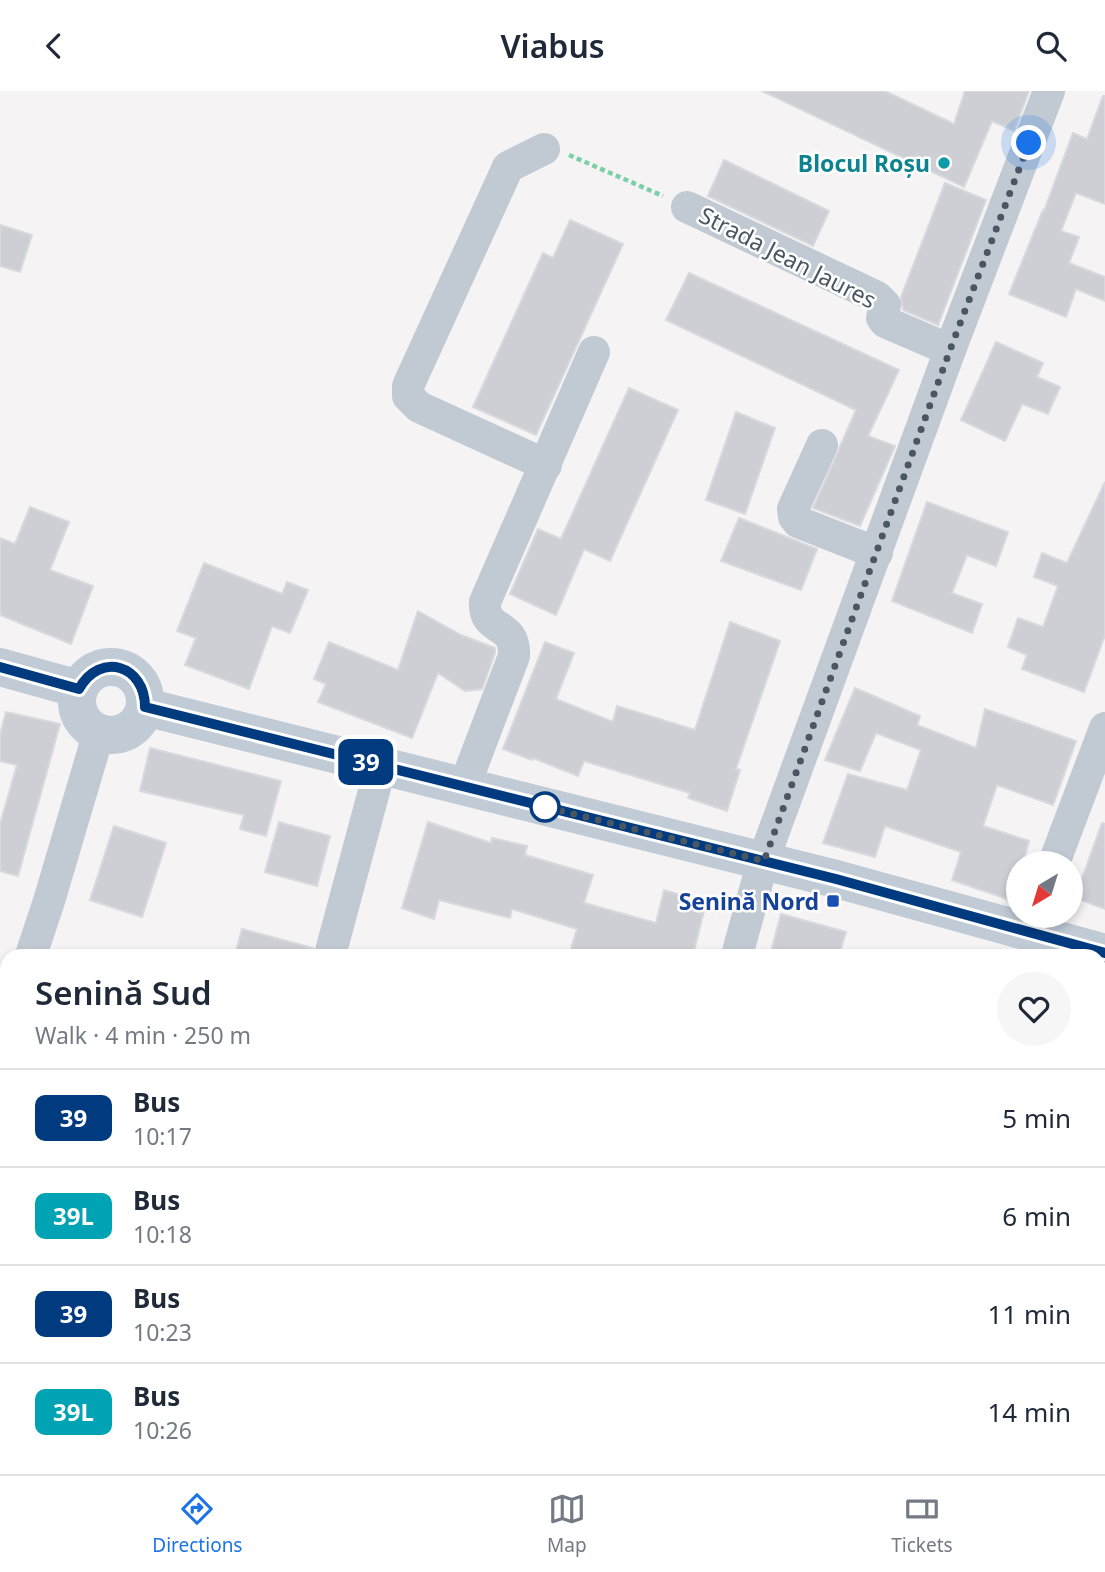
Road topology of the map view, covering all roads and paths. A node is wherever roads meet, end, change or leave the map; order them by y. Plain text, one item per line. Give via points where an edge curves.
1 (1049, 91) edge
2 (544, 149) joint
3 (687, 207) joint
4 (950, 350) junction
5 (594, 352) dead end
6 (822, 445) dead end
7 (545, 465) junction
8 (877, 553) junction
9 (0, 667) edge
10 (79, 689) junction
11 (145, 707) junction
12 (1105, 728) edge
13 (99, 732) junction
14 (381, 765) junction
15 (464, 786) junction
16 (1059, 851) edge
17 (764, 861) junction
18 (1027, 934) edge
19 (33, 949) edge
20 (332, 949) edge
21 (739, 949) edge
22 (1089, 949) edge

1 - 4 street
2 - 3 path via 569,155
2 - 7 street via 508,167 408,386 408,396 419,407
3 - 4 street, Strada Jean Jaures via 877,297 885,305 885,322
4 - 8 street
5 - 7 street
6 - 8 street via 793,509 794,517
7 - 15 street via 485,602 489,621 510,635 514,656
8 - 17 street
9 - 10 main road
10 - 11 main road via 93,672 124,669 142,685
10 - 13 main road via 79,711
11 - 13 main road via 134,726 124,732
11 - 14 main road
12 - 16 street
13 - 19 street
14 - 15 main road
14 - 20 street
15 - 17 main road
17 - 18 main road
17 - 21 street
18 - 22 main road

